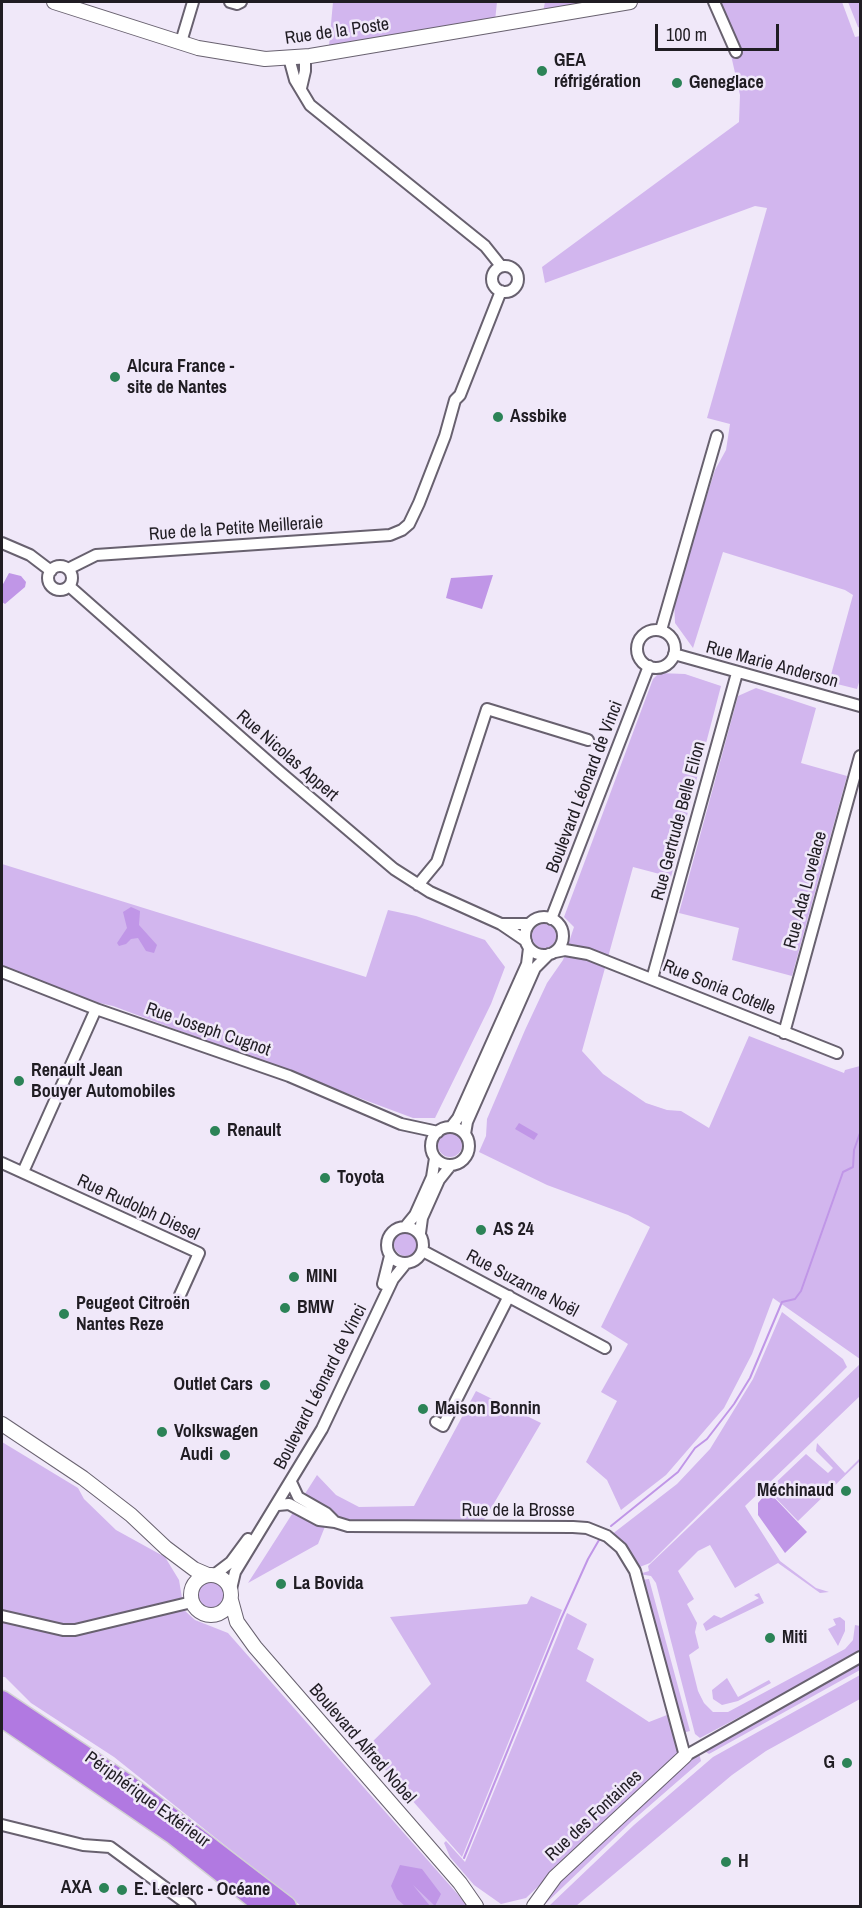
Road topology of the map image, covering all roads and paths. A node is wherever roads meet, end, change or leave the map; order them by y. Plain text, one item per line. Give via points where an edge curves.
1 (54, 2) edge
2 (193, 2) edge
3 (230, 2) edge
4 (241, 2) edge
5 (630, 2) edge
6 (714, 2) edge
7 (181, 42) junction
8 (736, 52) dead end
9 (305, 57) junction
10 (289, 58) junction
11 (301, 88) junction
12 (501, 266) junction
13 (501, 291) junction
14 (717, 436) dead end
15 (2, 543) edge
16 (68, 569) junction
17 (51, 571) junction
18 (69, 586) junction
19 (661, 630) junction
20 (674, 654) junction
21 (649, 666) junction
22 (737, 673) junction
23 (861, 706) edge
24 (588, 740) dead end
25 (861, 756) edge
26 (418, 885) junction
27 (551, 919) junction
28 (501, 924) junction
29 (530, 924) junction
30 (563, 935) junction
31 (527, 944) junction
32 (552, 953) junction
33 (588, 954) junction
34 (2, 972) edge
35 (652, 979) junction
36 (96, 1009) junction
37 (784, 1033) junction
38 (837, 1053) dead end
39 (401, 1124) junction
40 (451, 1127) junction
41 (438, 1132) junction
42 (465, 1134) junction
43 (434, 1153) junction
44 (2, 1163) edge
45 (452, 1165) junction
46 (23, 1172) junction
47 (406, 1226) junction
48 (420, 1233) junction
49 (423, 1251) junction
50 (390, 1256) junction
51 (406, 1263) junction
52 (180, 1295) dead end
53 (509, 1296) junction
54 (604, 1348) dead end
55 (436, 1422) dead end
56 (2, 1424) edge
57 (2, 1429) edge
58 (2, 1434) edge
59 (49, 1460) junction
60 (83, 1478) junction
61 (291, 1482) junction
62 (278, 1505) junction
63 (335, 1522) junction
64 (166, 1548) junction
65 (211, 1575) junction
66 (193, 1587) junction
67 (231, 1595) junction
68 (192, 1602) junction
69 (2, 1616) edge
70 (214, 1616) junction
71 (255, 1647) junction
72 (861, 1657) edge
73 (2, 1700) edge
74 (2, 1718) edge
75 (2, 1727) edge
76 (685, 1756) junction
77 (60, 1758) junction
78 (2, 1825) edge
79 (541, 1893) junction
80 (481, 1905) edge
81 (190, 1906) edge
82 (263, 1906) edge
83 (287, 1906) edge
84 (524, 1906) edge
85 (534, 1906) edge

1 - 7 main road, Rue de la Poste
2 - 7 street
3 - 4 street
5 - 9 main road, Rue de la Poste
6 - 8 street
7 - 10 main road, Rue de la Poste via 243,57
9 - 10 main road, Rue de la Poste
9 - 11 street
10 - 11 street
11 - 12 street via 310,105 485,246
12 - 13 street via 492,279
12 - 13 street via 512,268 518,278 513,289
13 - 16 street, Rue de la Petite Meilleraie via 460,395 462,403 406,526 390,535 96,555
14 - 19 street
15 - 17 street via 30,555
16 - 17 street via 59,566
16 - 18 street via 72,575
17 - 18 street via 51,586 62,590
18 - 26 street, Rue Nicolas Appert via 343,826
19 - 20 street via 672,640
19 - 21 street via 645,632 637,645 641,660
20 - 21 street via 662,666
20 - 22 street, Rue Marie Anderson
21 - 27 street, Boulevard Léonard de Vinci
22 - 23 street, Rue Marie Anderson
22 - 35 street, Rue Gertrude Belle Elion
24 - 26 street via 487,709 437,862
25 - 37 street, Rue Ada Lovelace
26 - 28 street, Rue Nicolas Appert
27 - 29 street via 540,918
27 - 30 street
28 - 29 street
28 - 31 street
29 - 31 street via 525,935
30 - 32 street
30 - 33 street
31 - 32 street via 538,954
31 - 40 street via 527,964
32 - 33 street via 565,950
32 - 42 street via 535,968
33 - 35 street, Rue Sonia Cotelle
34 - 36 street, Rue Joseph Cugnot
35 - 37 street, Rue Sonia Cotelle
36 - 39 street, Rue Joseph Cugnot via 289,1076
36 - 46 street
37 - 38 street, Rue Sonia Cotelle
39 - 41 street, Rue Joseph Cugnot
39 - 43 street, Rue Joseph Cugnot
40 - 41 street
40 - 42 street
41 - 43 street via 433,1138
42 - 45 street via 467,1155
43 - 45 street
43 - 47 street via 432,1177
44 - 46 street, Rue Rudolph Diesel
45 - 48 street via 439,1180 422,1218
46 - 52 street, Rue Rudolph Diesel via 199,1253
47 - 48 street
47 - 50 street via 393,1230 389,1236 386,1242
48 - 49 street
49 - 51 street via 416,1260
49 - 53 street, Rue Suzanne Noël
50 - 51 street
50 - 65 street, Boulevard Léonard de Vinci via 387,1276 316,1425 242,1548 227,1566
51 - 61 street, Boulevard Léonard de Vinci via 393,1279 322,1429
53 - 54 street, Rue Suzanne Noël
53 - 55 street via 443,1426
56 - 60 main road
57 - 59 main road
58 - 59 main road
59 - 60 main road
60 - 64 main road
61 - 62 street, Boulevard Léonard de Vinci
61 - 63 street, Rue de la Brosse via 298,1497
62 - 63 street, Rue de la Brosse via 289,1504 319,1520
62 - 67 street, Boulevard Léonard de Vinci via 235,1572
63 - 76 street, Rue de la Brosse via 373,1528 573,1527 607,1536 621,1548 635,1571
64 - 65 main road via 194,1569
64 - 66 main road
65 - 66 main road
65 - 67 main road via 225,1580
66 - 68 main road
67 - 70 main road via 225,1611
67 - 71 main road, Boulevard Alfred Nobel via 237,1622
68 - 69 street via 75,1630
68 - 70 main road via 201,1612
70 - 71 main road
71 - 80 main road, Boulevard Alfred Nobel
72 - 76 street
73 - 83 highway, Périphérique Extérieur via 129,1785
74 - 77 highway
75 - 77 highway via 45,1754
76 - 79 main road, Rue des Fontaines
77 - 82 highway via 172,1834
78 - 81 street via 83,1845 110,1847
79 - 84 main road
79 - 85 main road, Rue des Fontaines

